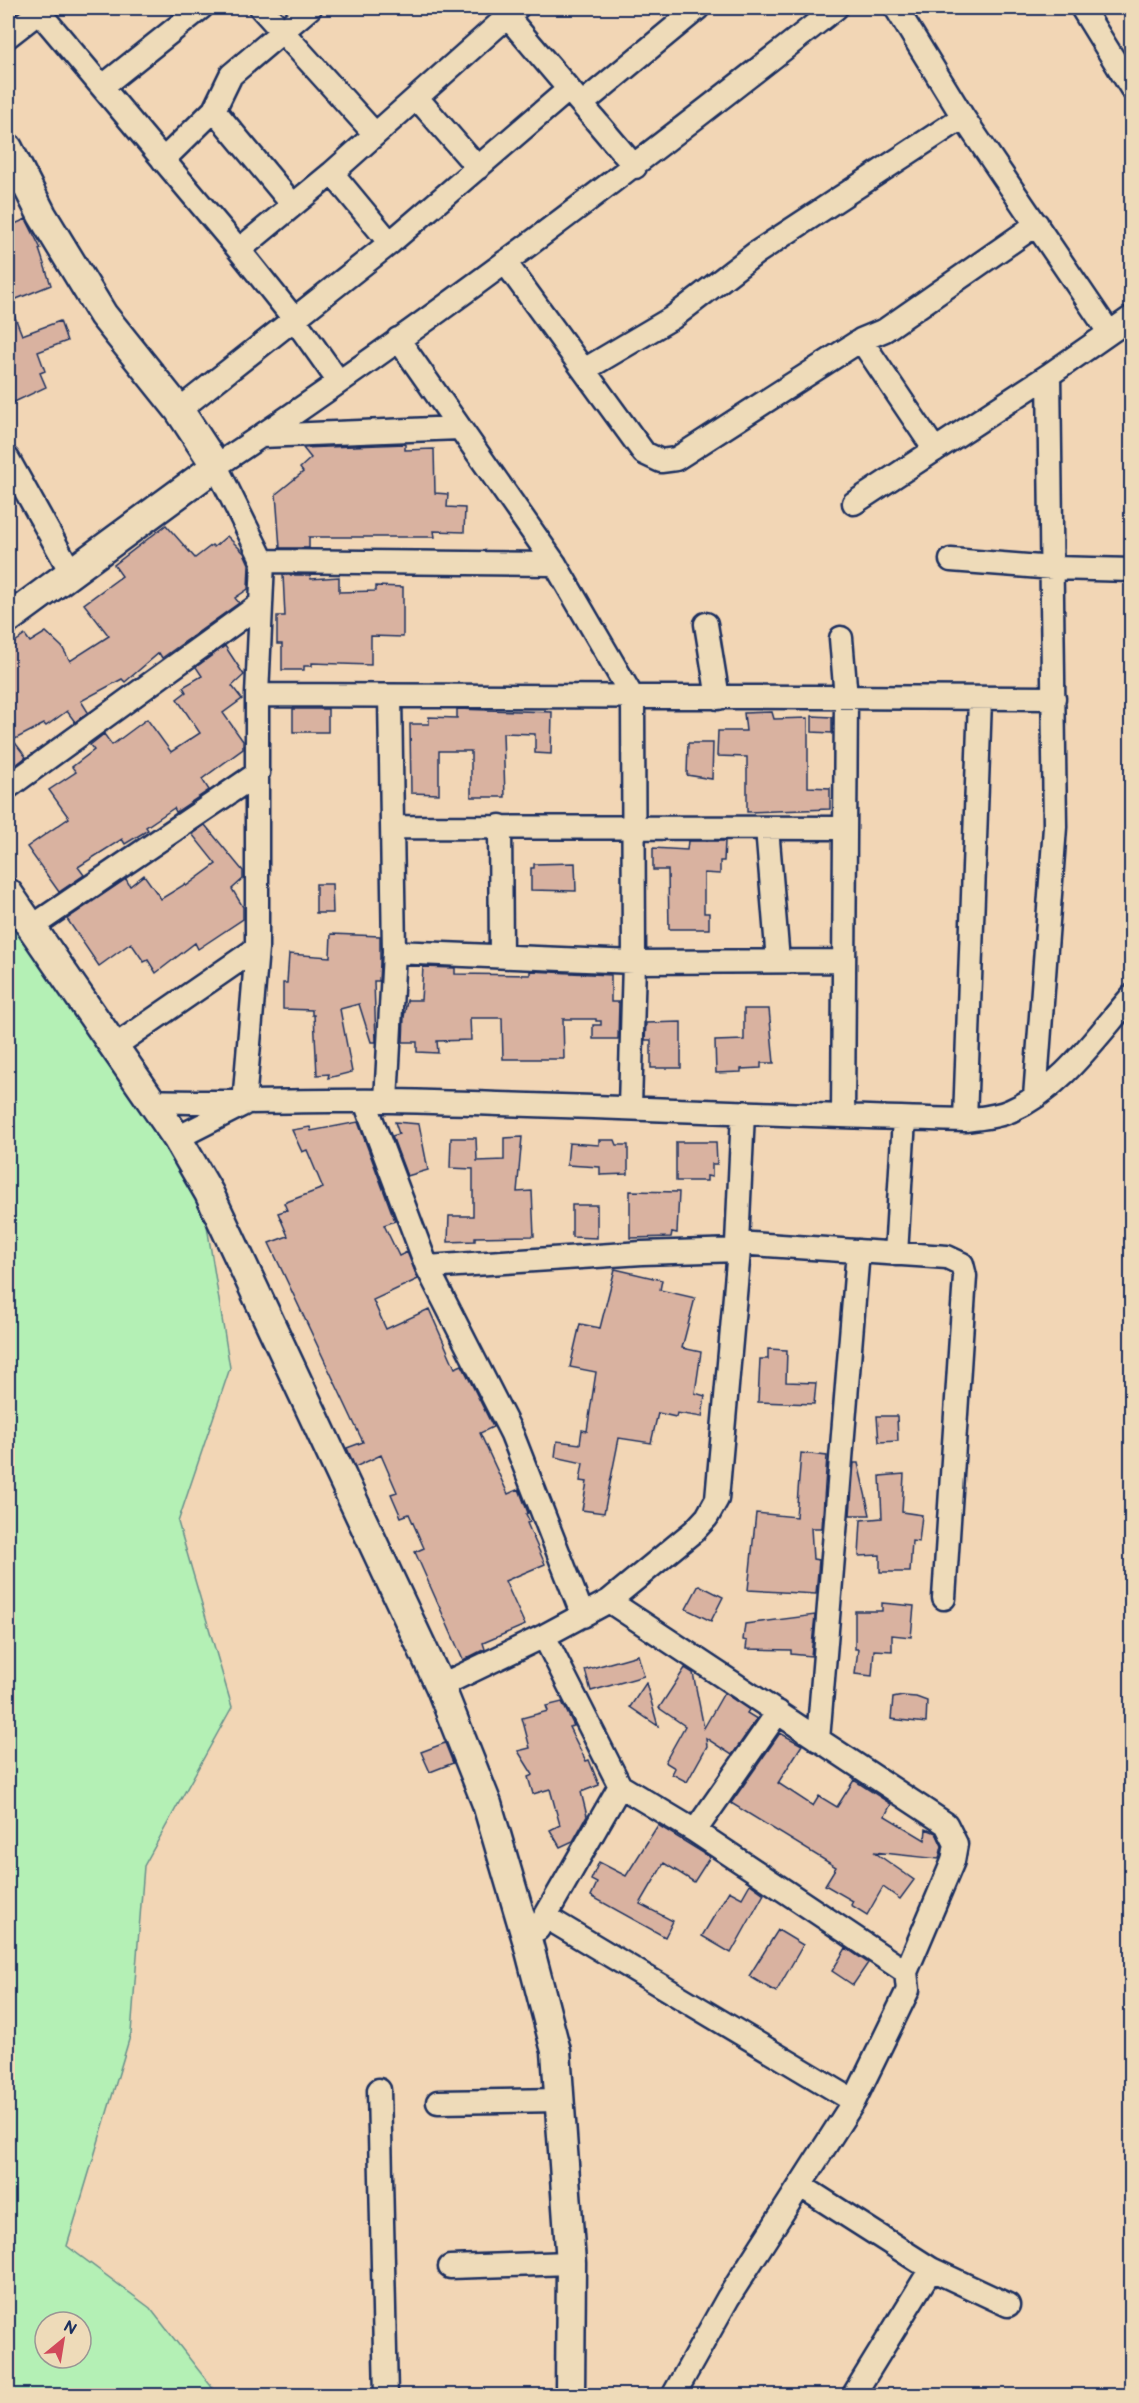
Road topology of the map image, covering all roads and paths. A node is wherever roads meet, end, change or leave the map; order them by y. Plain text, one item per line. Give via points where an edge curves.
1 (201, 8) edge
2 (261, 8) edge
3 (310, 8) edge
4 (698, 8) edge
5 (836, 8) edge
6 (896, 8) edge
7 (1082, 8) edge
8 (42, 10) edge
9 (508, 11) edge
10 (283, 31) junction
11 (8, 36) edge
12 (104, 86) junction
13 (1131, 89) edge
14 (576, 97) junction
15 (417, 98) junction
16 (214, 110) junction
17 (963, 117) junction
18 (374, 133) junction
19 (8, 148) edge
20 (163, 160) junction
21 (635, 166) junction
22 (478, 168) junction
23 (332, 173) junction
24 (293, 205) junction
25 (1036, 225) junction
26 (390, 243) junction
27 (239, 250) junction
28 (505, 262) junction
29 (1131, 317) edge
30 (296, 320) junction
31 (1109, 332) junction
32 (398, 339) junction
33 (861, 340) junction
34 (584, 370) junction
35 (1048, 375) junction
36 (339, 382) junction
37 (179, 410) junction
38 (459, 428) junction
39 (261, 436) junction
40 (935, 450) junction
41 (8, 459) edge
42 (216, 466) junction
43 (854, 503) dead end
44 (951, 560) dead end
45 (263, 561) junction
46 (555, 564) junction
47 (1053, 568) junction
48 (1131, 570) edge
49 (72, 574) junction
50 (259, 605) junction
51 (8, 620) edge
52 (706, 624) dead end
53 (841, 638) dead end
54 (257, 696) junction
55 (390, 696) junction
56 (633, 698) junction
57 (718, 698) junction
58 (846, 698) junction
59 (1054, 698) junction
60 (980, 699) junction
61 (258, 773) junction
62 (8, 787) edge
63 (393, 826) junction
64 (500, 826) junction
65 (632, 827) junction
66 (767, 828) junction
67 (844, 828) junction
68 (8, 893) edge
69 (30, 928) junction
70 (257, 948) junction
71 (394, 952) junction
72 (501, 956) junction
73 (778, 961) junction
74 (844, 961) junction
75 (634, 962) junction
76 (1131, 996) edge
77 (112, 1048) junction
78 (1035, 1097) junction
79 (150, 1101) junction
80 (376, 1102) junction
81 (244, 1104) junction
82 (630, 1107) junction
83 (743, 1113) junction
84 (843, 1115) junction
85 (904, 1119) junction
86 (965, 1120) junction
87 (177, 1138) junction
88 (738, 1247) junction
89 (858, 1251) junction
90 (896, 1254) junction
91 (427, 1267) junction
92 (944, 1598) dead end
93 (609, 1600) junction
94 (583, 1616) junction
95 (544, 1636) junction
96 (440, 1686) junction
97 (778, 1712) junction
98 (818, 1740) junction
99 (620, 1786) junction
100 (695, 1831) junction
101 (546, 1917) junction
102 (528, 1943) junction
103 (906, 1971) junction
104 (379, 2090) dead end
105 (560, 2100) junction
106 (854, 2101) junction
107 (438, 2102) dead end
108 (801, 2186) junction
109 (571, 2263) junction
110 (450, 2267) dead end
111 (931, 2269) junction
112 (1008, 2305) dead end
113 (386, 2396) edge
114 (570, 2396) edge
115 (673, 2396) edge
116 (853, 2396) edge

1 - 12 street
2 - 10 street
3 - 10 street
4 - 14 street
5 - 21 street
6 - 17 street
7 - 13 street
8 - 11 street
8 - 12 street
9 - 14 street
9 - 15 street
10 - 16 street via 231,75
10 - 18 street
12 - 20 street
14 - 21 street
14 - 22 street
15 - 18 street
15 - 22 street
16 - 20 street
16 - 24 street
17 - 25 street
17 - 34 street via 756,254 672,318
18 - 23 street
19 - 37 street via 42,216 103,315
20 - 27 street
21 - 28 street
22 - 26 street
23 - 24 street
23 - 26 street
24 - 27 street
25 - 31 street
25 - 33 street via 885,330
26 - 30 street
27 - 30 street
28 - 32 street
28 - 34 street
29 - 31 street
30 - 36 street
30 - 37 street
31 - 35 street
32 - 36 street
32 - 38 street
33 - 34 street via 676,459 660,461 644,453
33 - 40 street
35 - 40 street
35 - 47 street
36 - 39 street
37 - 42 street
38 - 39 street
38 - 46 street
39 - 42 street
40 - 43 street
41 - 49 street
42 - 45 street
42 - 49 street
44 - 47 street
45 - 46 street
45 - 50 street
46 - 56 street
47 - 48 street
47 - 59 street
49 - 51 street
50 - 54 street
50 - 62 street
52 - 57 street
53 - 58 street
54 - 55 street
54 - 61 street
55 - 56 street
55 - 63 street
56 - 57 street
56 - 65 street
57 - 58 street
58 - 60 street
58 - 67 street
59 - 60 street
59 - 78 street via 1055,827
60 - 86 street
61 - 69 street
61 - 70 street
63 - 64 street
63 - 71 street
64 - 65 street
64 - 72 street
65 - 66 street
65 - 75 street
66 - 67 street
66 - 73 street
67 - 74 street
68 - 69 street
69 - 77 street
70 - 77 street
70 - 81 street
71 - 72 street
71 - 80 street
72 - 75 street
73 - 74 street
73 - 75 street
74 - 84 street
75 - 82 street
76 - 78 street via 1067,1071
77 - 79 street
78 - 86 street via 1009,1112
79 - 81 street
79 - 87 street
80 - 81 street
80 - 82 street
80 - 91 street
81 - 87 street
82 - 83 street
83 - 84 street
83 - 88 street
84 - 85 street
85 - 86 street
85 - 90 street
87 - 96 street via 209,1193
88 - 89 street
88 - 91 street
88 - 93 street via 717,1499 694,1531
89 - 90 street
89 - 98 street
90 - 92 street via 947,1257 962,1264 965,1276
91 - 94 street via 512,1434
93 - 94 street
93 - 97 street
94 - 95 street
95 - 96 street
95 - 99 street
96 - 102 street via 487,1804
97 - 98 street
97 - 100 street
98 - 103 street via 946,1824 956,1844 953,1861
99 - 100 street
99 - 101 street
100 - 103 street
101 - 102 street
101 - 106 street
102 - 105 street via 556,2051
103 - 106 street via 908,1990
104 - 113 street
105 - 107 street
105 - 109 street
106 - 108 street
108 - 111 street
108 - 115 street via 728,2298
109 - 110 street
109 - 114 street
111 - 112 street
111 - 116 street

